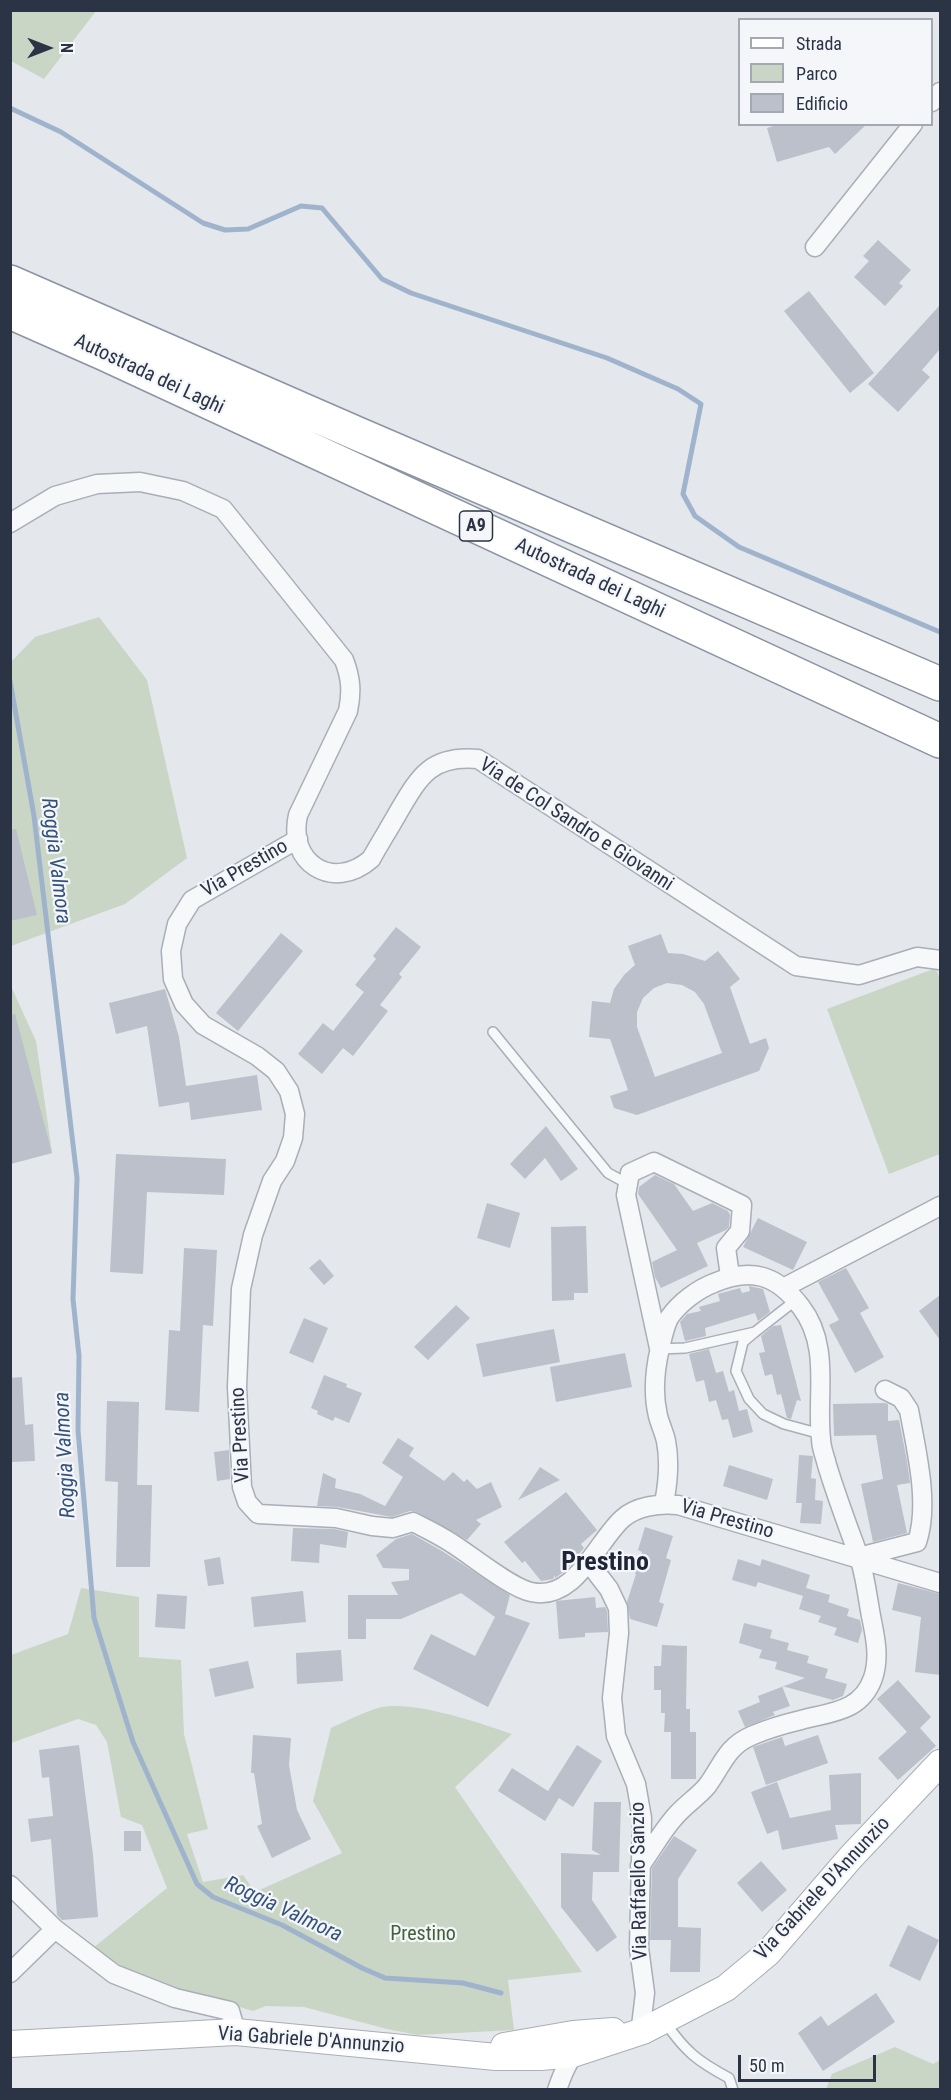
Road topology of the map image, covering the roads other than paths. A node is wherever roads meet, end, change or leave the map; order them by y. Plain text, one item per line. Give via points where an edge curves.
1 (911, 126) edge
2 (815, 247) dead end
3 (10, 282) edge
4 (10, 312) edge
5 (10, 523) edge
6 (940, 684) edge
7 (940, 741) edge
8 (298, 839) junction
9 (940, 960) edge
10 (493, 1032) dead end
11 (628, 1184) junction
12 (940, 1206) edge
13 (730, 1276) junction
14 (790, 1294) junction
15 (755, 1332) junction
16 (659, 1349) junction
17 (885, 1390) dead end
18 (821, 1434) junction
19 (664, 1503) junction
20 (859, 1557) junction
21 (589, 1563) junction
22 (940, 1583) edge
23 (940, 1763) edge
24 (640, 1866) junction
25 (10, 1885) edge
26 (55, 1929) junction
27 (10, 1973) edge
28 (650, 2026) junction
29 (236, 2032) junction
30 (607, 2036) junction
31 (10, 2044) edge
32 (468, 2053) junction
33 (573, 2054) junction
34 (541, 2057) junction
35 (559, 2086) edge
36 (733, 2090) edge

1 - 2 street
3 - 6 highway, Autostrada dei Laghi / A9
4 - 7 highway, Autostrada dei Laghi / A9
5 - 8 street via 55,496 97,484 140,482 183,491 223,509 344,660 350,676 348,711 298,815
8 - 9 street, Via de Col Sandro e Giovanni via 302,854 322,871 342,873 361,868 371,859 415,783 427,770 460,757 478,759 796,966 859,975 917,957
8 - 21 street, Via Prestino via 192,900 177,924 171,951 173,979 184,1004 203,1025 276,1071 289,1091 295,1114 293,1138 272,1181 253,1235 241,1289 237,1388 242,1487 247,1502 258,1514 274,1516 336,1518 393,1528 413,1522 531,1593 549,1593 564,1586
10 - 11 lane via 608,1173
11 - 13 street via 630,1173 654,1162 742,1205 740,1231 726,1248
11 - 16 street via 626,1195
12 - 14 street
13 - 14 street via 767,1278
13 - 16 street via 687,1299 669,1319
14 - 15 lane
14 - 18 street via 816,1335 821,1368
15 - 16 lane via 685,1348
15 - 18 lane via 743,1342 736,1371 749,1399 764,1414 784,1424
16 - 19 street via 655,1382 657,1414 666,1442 668,1479
17 - 20 street via 901,1398 909,1410 924,1509 923,1526 917,1542
18 - 20 street via 832,1482
19 - 20 street, Via Prestino
19 - 21 street, Via Prestino via 624,1517
20 - 22 street, Via Prestino
20 - 24 street via 876,1643 877,1664 866,1694 841,1711 795,1721 739,1743 727,1753 699,1796 674,1817
21 - 24 street, Via Raffaello Sanzio via 618,1608 612,1698 616,1736 636,1784 642,1818
23 - 28 main road, Via Gabriele D'Annunzio via 768,1953 726,1988
24 - 28 street, Via Raffaello Sanzio via 639,1948
25 - 26 street
26 - 27 street
26 - 29 street via 114,1974 175,1998 230,2011
28 - 30 main road, Via Gabriele D'Annunzio
28 - 36 lane via 705,2066 729,2078
29 - 31 main road, Via Gabriele D'Annunzio
29 - 32 main road, Via Gabriele D'Annunzio
30 - 32 main road, Via Gabriele D'Annunzio via 536,2040
30 - 33 main road, Via Gabriele D'Annunzio
30 - 35 street
32 - 34 main road, Via Gabriele D'Annunzio
33 - 34 main road, Via Gabriele D'Annunzio
33 - 35 street
34 - 35 street via 557,2067

